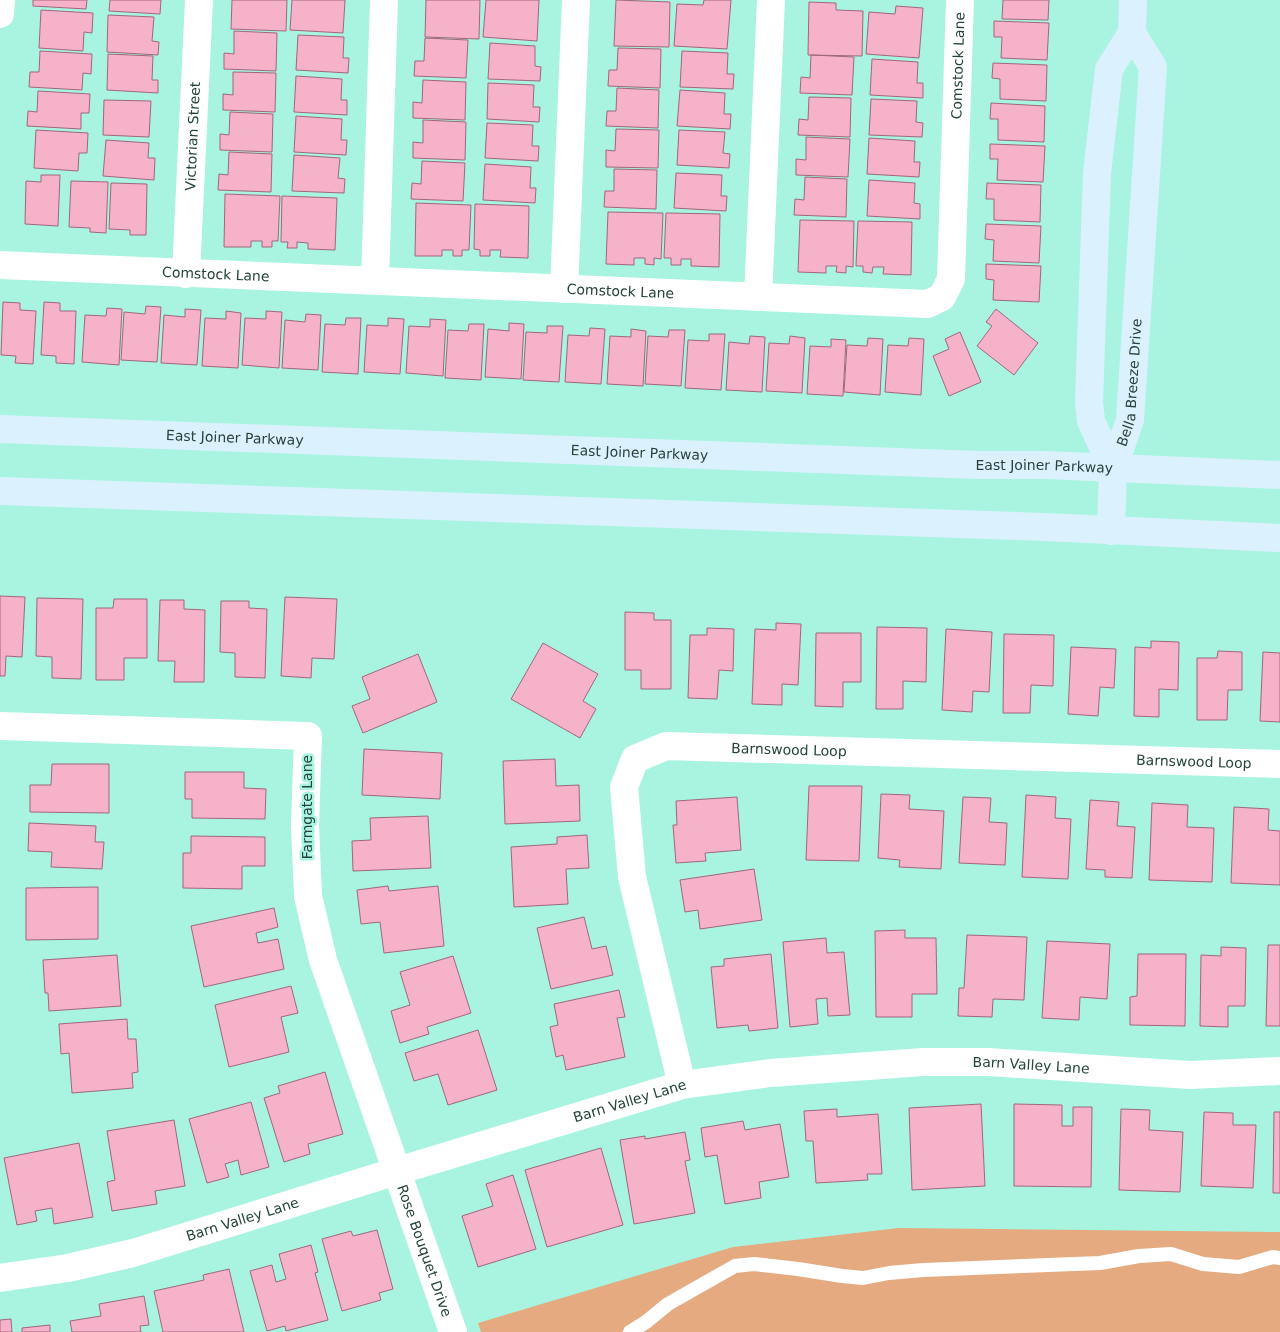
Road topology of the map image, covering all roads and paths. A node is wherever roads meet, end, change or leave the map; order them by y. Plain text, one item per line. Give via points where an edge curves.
1 (1, 0) edge
2 (199, 0) edge
3 (384, 0) edge
4 (576, 0) edge
5 (771, 0) edge
6 (960, 0) edge
7 (1133, 0) edge
8 (0, 14) edge
9 (1132, 33) junction
10 (0, 265) edge
11 (186, 274) junction
12 (375, 281) junction
13 (564, 290) junction
14 (758, 297) junction
15 (0, 429) edge
16 (1113, 469) junction
17 (1280, 475) edge
18 (0, 491) edge
19 (1111, 531) junction
20 (1280, 538) edge
21 (0, 726) edge
22 (1280, 764) edge
23 (1280, 1071) edge
24 (682, 1085) junction
25 (397, 1171) junction
26 (1280, 1258) edge
27 (0, 1278) edge
28 (453, 1332) edge
29 (630, 1332) edge

1 - 8 street
2 - 11 street, Victorian Street
3 - 12 street
4 - 13 street
5 - 14 street
6 - 14 street, Comstock Lane via 951,279 942,297 928,304
7 - 9 main road
9 - 16 main road, Bella Breeze Drive via 1153,67 1130,420
9 - 16 main road, Bella Breeze Drive via 1109,68 1097,173 1089,402 1091,421
10 - 11 street, Comstock Lane
11 - 12 street, Comstock Lane
12 - 13 street, Comstock Lane
13 - 14 street, Comstock Lane
15 - 16 main road, East Joiner Parkway
16 - 17 main road, East Joiner Parkway
16 - 19 main road
18 - 19 main road
19 - 20 main road
21 - 25 street, Farmgate Lane via 308,736 305,825 308,896 322,960
22 - 24 street, Barnswood Loop via 666,746 635,759 624,787 632,877
23 - 24 street, Barn Valley Lane via 1190,1075 988,1062 923,1062 771,1073
24 - 25 street, Barn Valley Lane
25 - 27 street, Barn Valley Lane via 133,1253 68,1268
25 - 28 street, Rose Bouquet Drive
26 - 29 lane via 1238,1266 1204,1264 1171,1254 1100,1263 923,1270 863,1278 798,1268 754,1264 735,1266 668,1304

